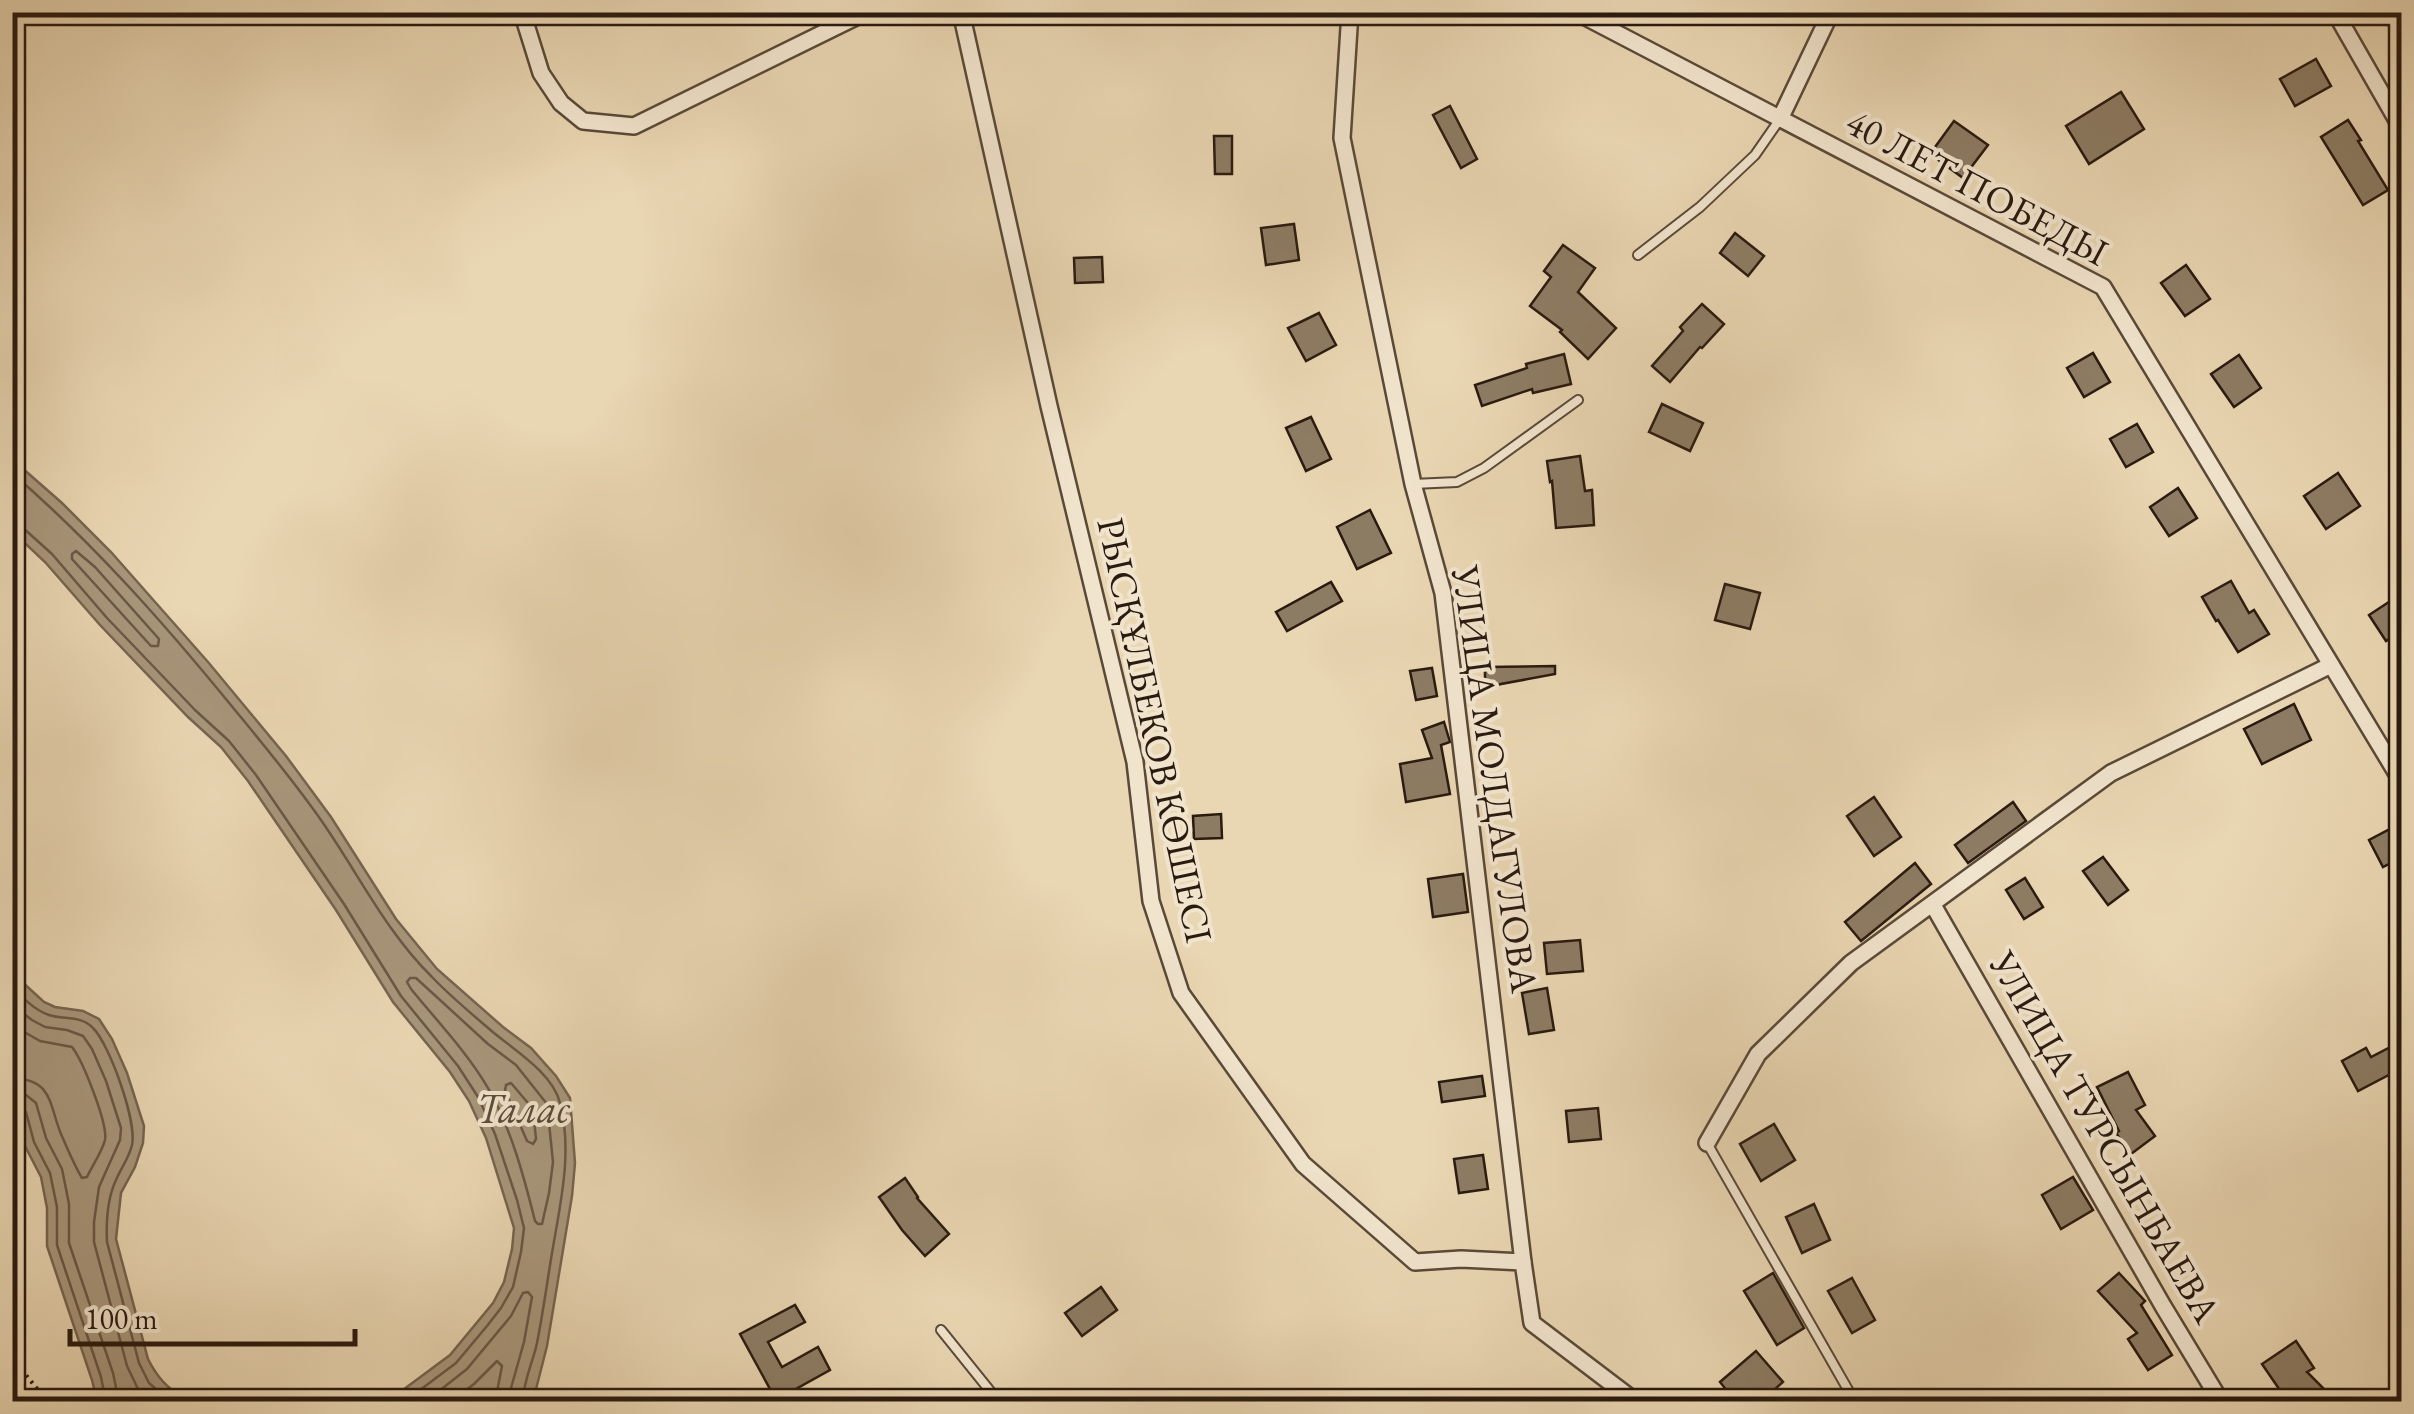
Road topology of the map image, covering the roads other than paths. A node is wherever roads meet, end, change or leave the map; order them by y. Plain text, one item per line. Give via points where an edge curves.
1 (522, 12) edge
2 (866, 12) edge
3 (961, 12) edge
4 (1350, 12) edge
5 (1576, 12) edge
6 (1832, 12) edge
7 (2335, 12) edge
8 (1780, 118) junction
9 (2402, 129) edge
10 (1638, 255) dead end
11 (1578, 400) dead end
12 (1413, 484) junction
13 (2330, 665) junction
14 (2402, 782) edge
15 (1933, 905) junction
16 (1708, 1143) joint
17 (1523, 1262) junction
18 (940, 1330) dead end
19 (999, 1402) edge
20 (1636, 1402) edge
21 (1855, 1402) edge
22 (2221, 1402) edge

1 - 2 street via 542,73 561,103 582,120 634,126
3 - 17 street, РЫСҚҰЛБЕКОВ КӨШЕСІ via 1135,762 1151,901 1181,993 1303,1164 1415,1262
4 - 12 street, УЛИЦА МОЛДАГУЛОВА via 1342,138
5 - 8 street, 40 ЛЕТ ПОБЕДЫ
6 - 8 street
7 - 9 street
8 - 10 lane via 1755,155
8 - 13 street, 40 ЛЕТ ПОБЕДЫ via 2103,288
11 - 12 lane via 1457,482
12 - 17 street, УЛИЦА МОЛДАГУЛОВА via 1443,592
13 - 14 street, 40 ЛЕТ ПОБЕДЫ
13 - 15 street via 2110,773
15 - 16 street via 1851,963 1758,1054
15 - 22 street, УЛИЦА ТУРСЫНБАЕВА
16 - 21 lane
17 - 20 street via 1532,1323
18 - 19 lane

